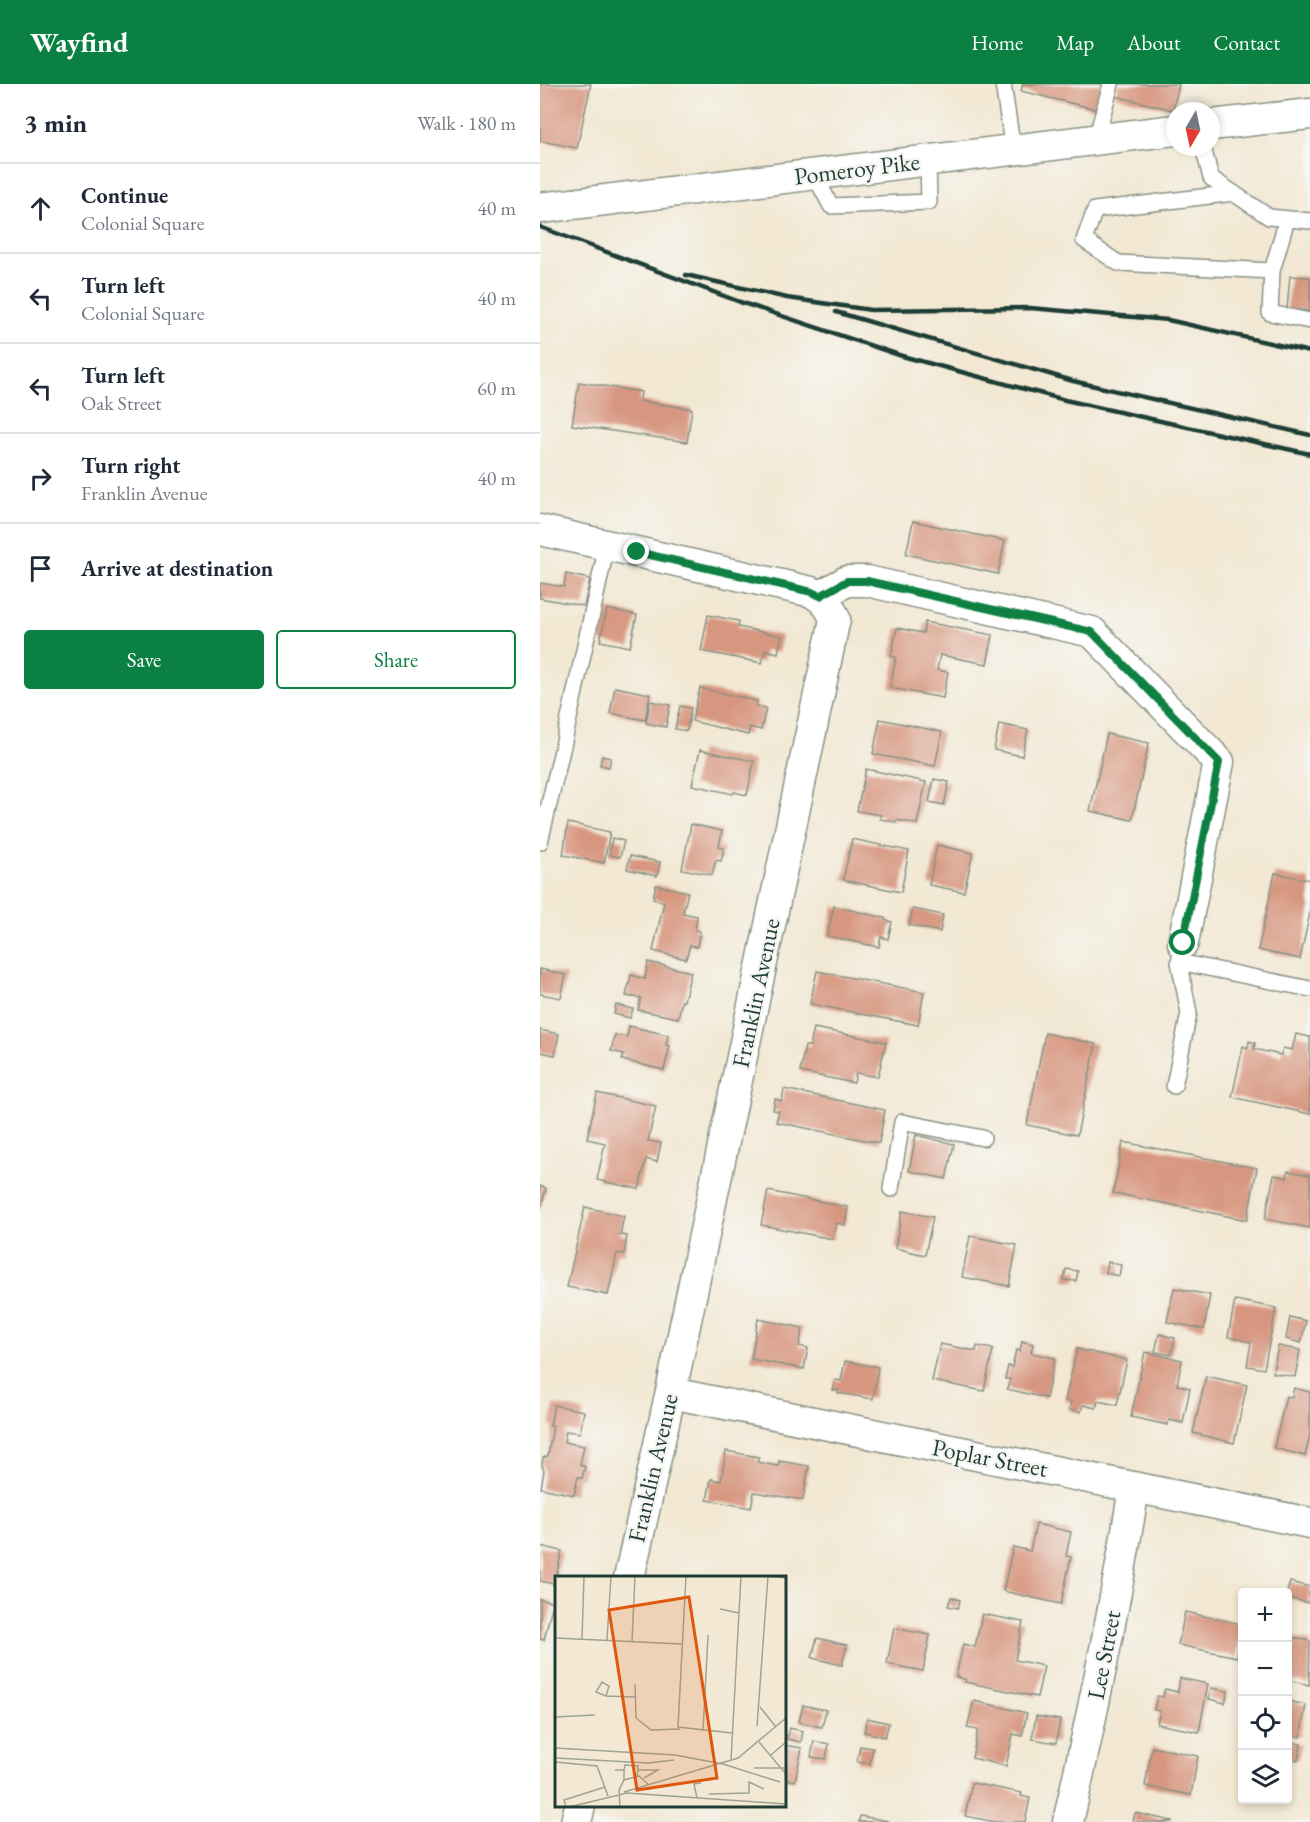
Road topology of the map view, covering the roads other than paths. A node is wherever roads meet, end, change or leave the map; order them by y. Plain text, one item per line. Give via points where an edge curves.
1 (1003, 84) edge
2 (1111, 84) edge
3 (1310, 114) edge
4 (1220, 124) edge
5 (1166, 131) edge
6 (1096, 139) junction
7 (1012, 150) junction
8 (1205, 156) edge
9 (928, 160) junction
10 (814, 174) junction
11 (1233, 193) junction
12 (540, 208) edge
13 (1287, 219) junction
14 (1310, 221) edge
15 (1272, 271) junction
16 (1310, 321) edge
17 (540, 530) edge
18 (607, 545) junction
19 (820, 596) junction
20 (540, 842) edge
21 (1181, 952) junction
22 (1310, 989) edge
23 (1174, 1086) dead end
24 (983, 1138) dead end
25 (891, 1189) dead end
26 (671, 1391) junction
27 (1134, 1487) junction
28 (1310, 1523) edge
29 (629, 1576) edge
30 (580, 1807) edge
31 (576, 1822) edge
32 (1068, 1822) edge

1 - 7 lane
2 - 6 lane
3 - 4 street
5 - 6 street, Pomeroy Pike
6 - 7 street, Pomeroy Pike
7 - 9 street, Pomeroy Pike
8 - 11 lane via 1211,178
9 - 10 street, Pomeroy Pike
9 - 10 lane via 929,202 831,206
10 - 12 street, Pomeroy Pike
11 - 13 lane via 1269,217
11 - 15 lane via 1095,210 1084,240 1118,263
13 - 14 lane
13 - 15 lane
15 - 16 lane via 1270,313
17 - 18 street
18 - 19 street
18 - 20 lane
19 - 21 street via 847,581 867,581 1092,632 1219,762
19 - 26 street, Franklin Avenue via 836,619
21 - 22 lane
21 - 23 lane via 1189,1013
24 - 25 lane via 902,1122
26 - 27 street, Poplar Street
26 - 29 street, Franklin Avenue
27 - 28 street, Poplar Street
27 - 32 street, Lee Street via 1112,1617
30 - 31 street

